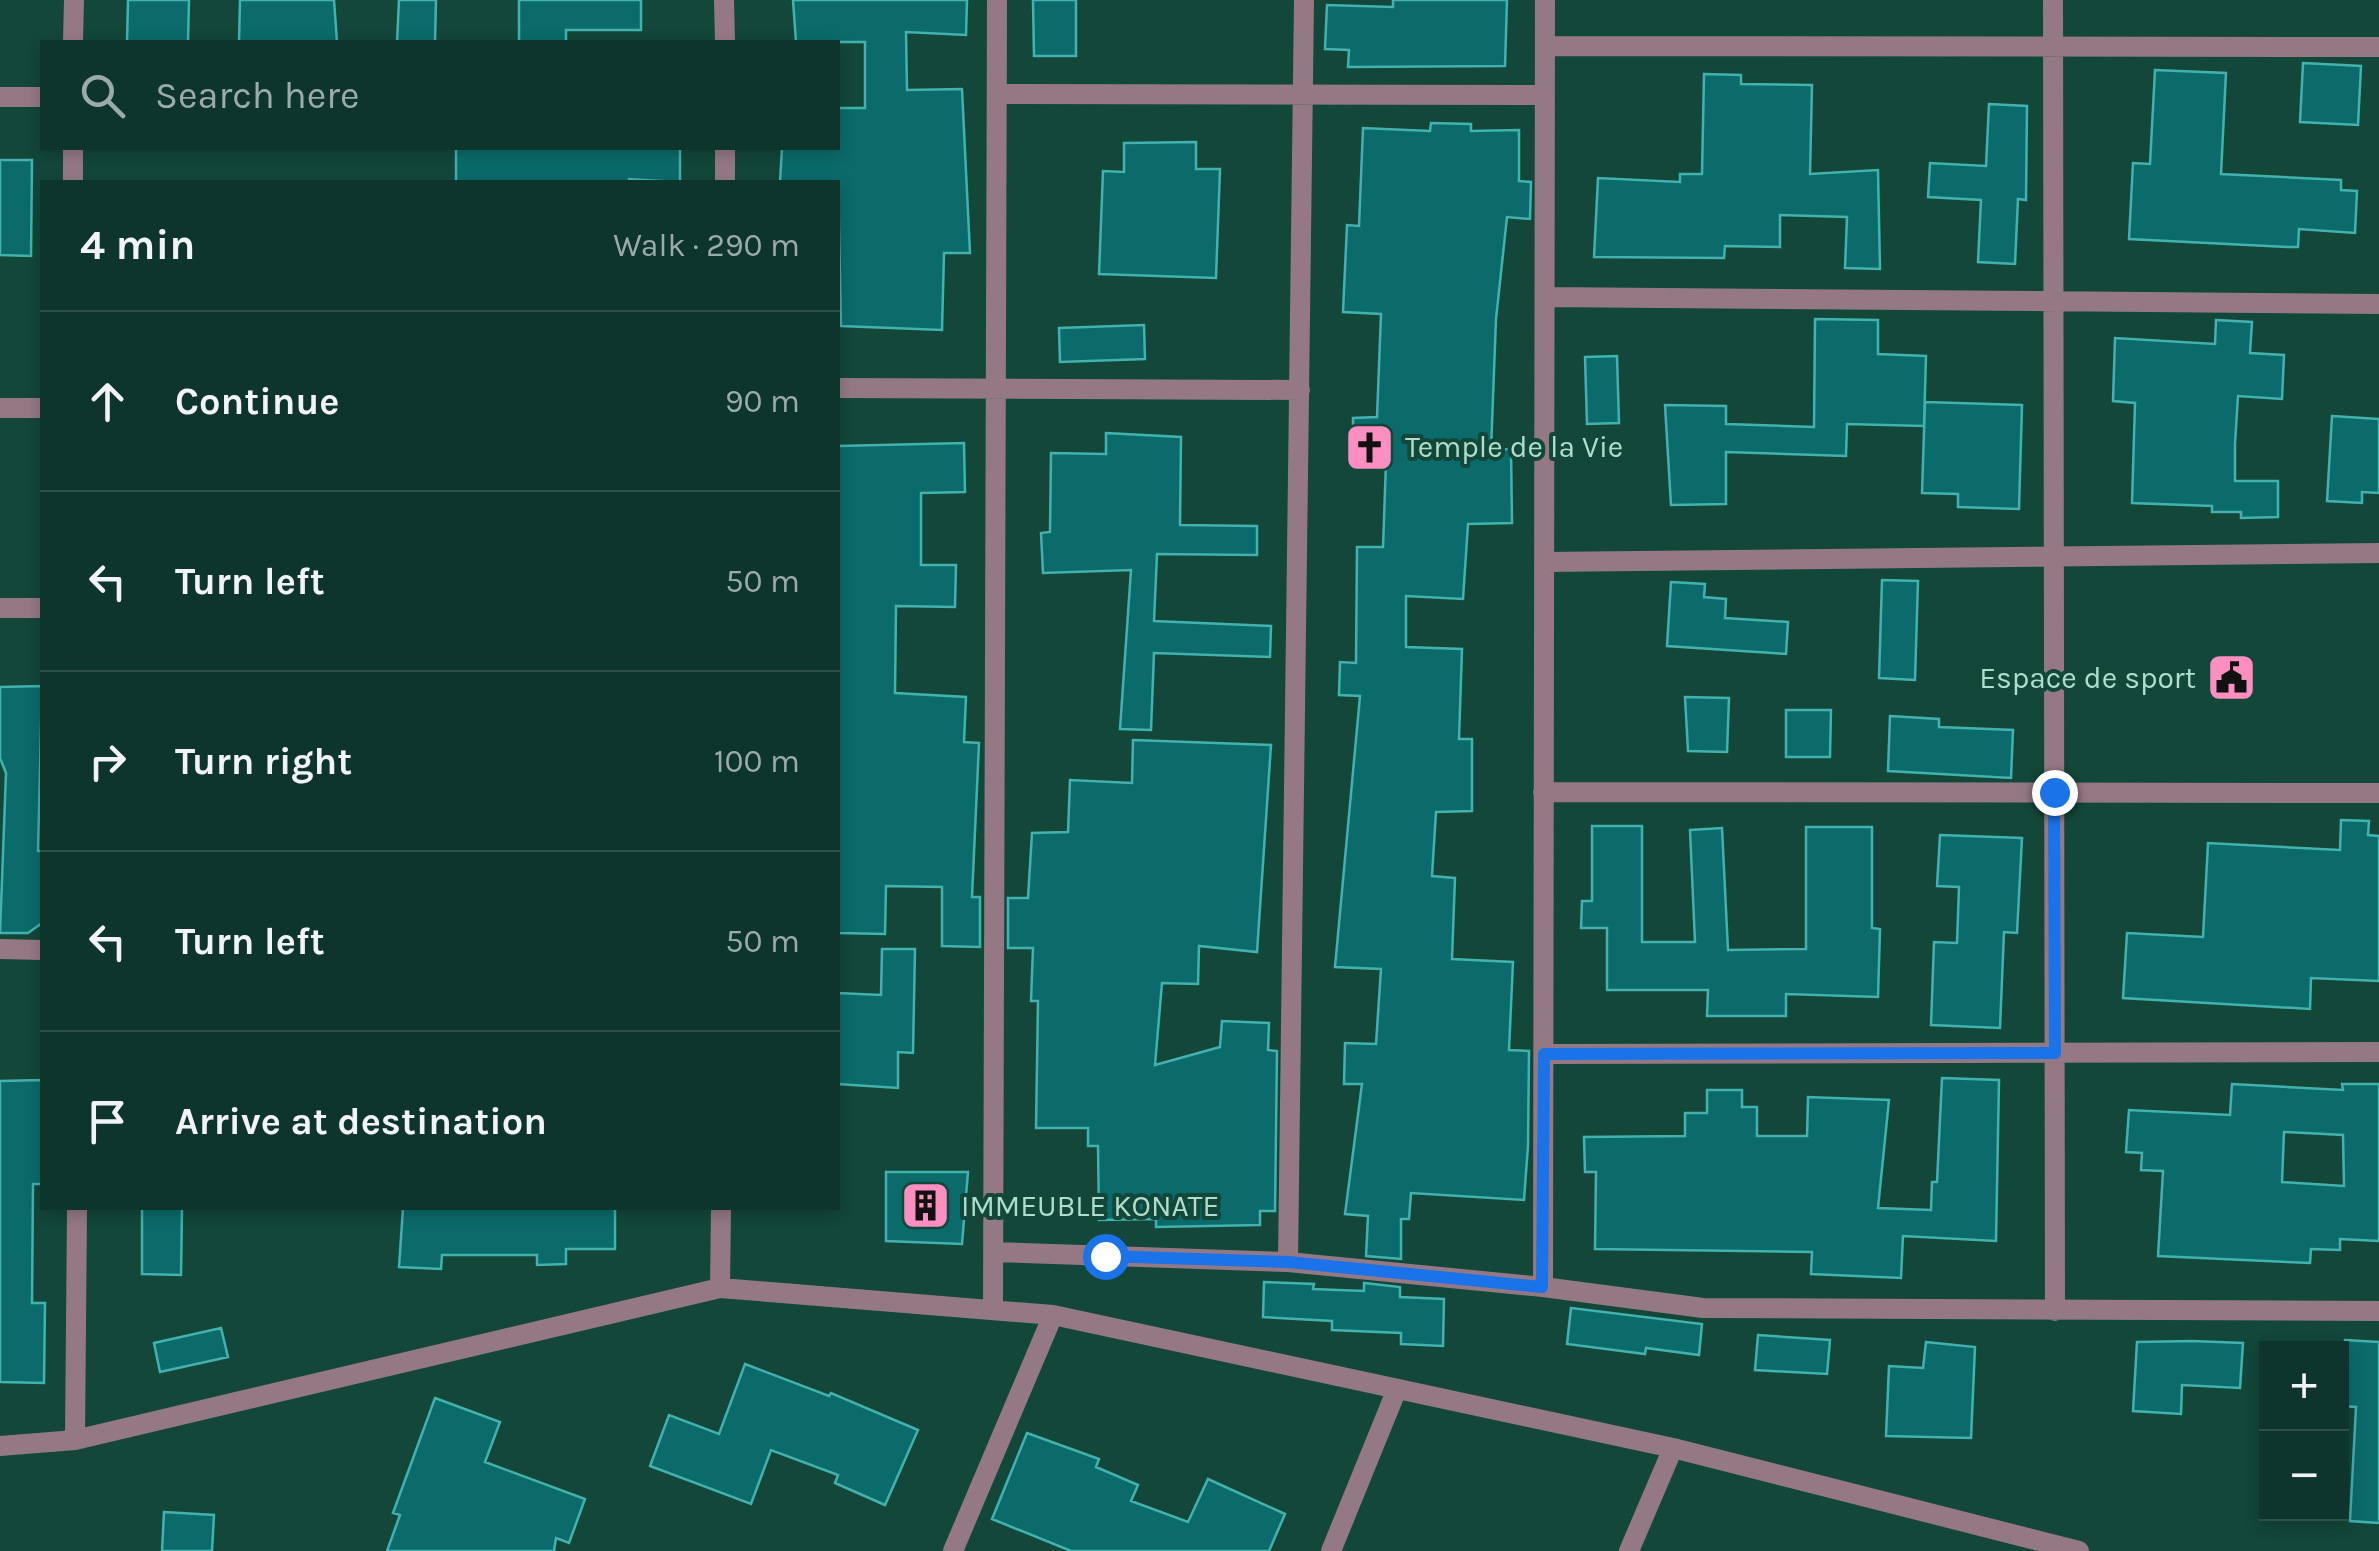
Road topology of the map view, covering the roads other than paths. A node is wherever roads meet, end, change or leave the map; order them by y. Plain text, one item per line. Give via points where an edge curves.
1 (74, 0) edge
2 (724, 0) edge
3 (997, 0) edge
4 (1304, 0) edge
5 (1545, 0) edge
6 (2053, 0) edge
7 (73, 40) edge
8 (725, 40) edge
9 (1545, 46) junction
10 (2052, 46) junction
11 (2379, 47) edge
12 (997, 94) junction
13 (1546, 95) junction
14 (0, 97) edge
15 (40, 97) edge
16 (1306, 97) junction
17 (73, 150) edge
18 (726, 150) edge
19 (74, 180) edge
20 (725, 180) edge
21 (1545, 297) junction
22 (2053, 301) junction
23 (2379, 304) edge
24 (997, 386) junction
25 (840, 388) edge
26 (1300, 390) junction
27 (0, 408) edge
28 (40, 408) edge
29 (2379, 553) edge
30 (2054, 556) junction
31 (1544, 562) junction
32 (0, 608) edge
33 (40, 608) edge
34 (1543, 792) junction
35 (2054, 792) junction
36 (2379, 793) edge
37 (0, 949) edge
38 (40, 950) edge
39 (2379, 1052) edge
40 (2055, 1053) junction
41 (1544, 1054) junction
42 (77, 1210) edge
43 (721, 1210) edge
44 (995, 1252) junction
45 (1288, 1262) junction
46 (1542, 1287) junction
47 (720, 1288) junction
48 (994, 1307) junction
49 (2055, 1311) junction
50 (2379, 1311) edge
51 (1052, 1316) junction
52 (1397, 1389) junction
53 (75, 1440) junction
54 (0, 1446) edge
55 (1672, 1448) junction
56 (953, 1551) edge
57 (1332, 1551) edge
58 (1629, 1551) edge
59 (2079, 1551) edge

1 - 7 street
2 - 8 street
3 - 12 street
4 - 16 street
5 - 9 street
6 - 10 street
9 - 10 street
9 - 13 street
10 - 11 street
10 - 22 street
12 - 16 street
12 - 24 street
13 - 16 street
13 - 21 street
14 - 15 street
16 - 26 street
17 - 19 street
18 - 20 street
21 - 22 street
21 - 31 street
22 - 23 street
22 - 30 street
24 - 25 street
24 - 26 street
24 - 44 street
26 - 45 street
27 - 28 street
29 - 30 street
30 - 31 street
30 - 35 street
31 - 34 street
32 - 33 street
34 - 35 street
34 - 41 street
35 - 36 street
35 - 40 street
37 - 38 street
39 - 40 street
40 - 41 street
40 - 49 street
41 - 46 street
42 - 53 street
43 - 47 street
44 - 45 street
44 - 48 street
45 - 46 street
46 - 49 street via 1703,1308
47 - 48 street
47 - 53 street
48 - 51 street
49 - 50 street
51 - 52 street
51 - 56 street
52 - 55 street
52 - 57 street
53 - 54 street
55 - 58 street
55 - 59 street

